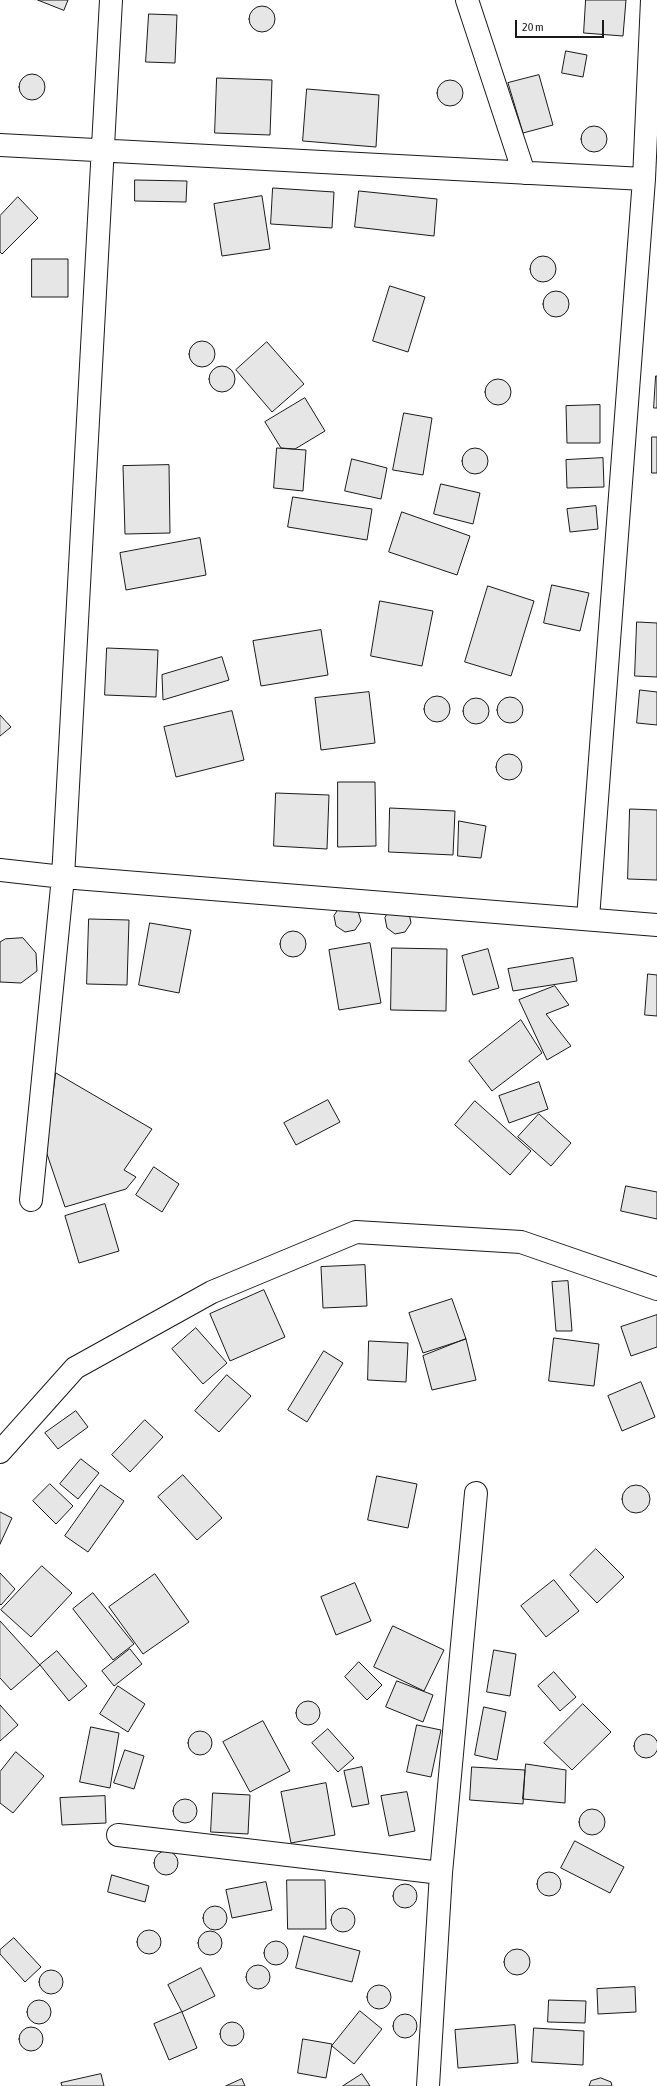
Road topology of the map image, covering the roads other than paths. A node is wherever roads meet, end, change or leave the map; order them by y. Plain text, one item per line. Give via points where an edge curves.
1 (111, 0) edge
2 (467, 0) edge
3 (652, 0) edge
4 (0, 145) edge
5 (102, 149) junction
6 (649, 167) edge
7 (524, 173) junction
8 (0, 870) edge
9 (63, 877) junction
10 (588, 918) junction
11 (657, 925) edge
12 (31, 1200) dead end
13 (657, 1289) edge
14 (0, 1452) edge
15 (476, 1493) dead end
16 (118, 1835) dead end
17 (441, 1873) junction
18 (428, 2086) edge

1 - 5 street
2 - 7 street
3 - 6 street
4 - 5 street
5 - 7 street
5 - 9 street
6 - 7 street
6 - 10 street
8 - 9 street
9 - 10 street
9 - 12 street
10 - 11 street
13 - 14 street via 521,1242 356,1232 212,1292 75,1368
15 - 17 street
16 - 17 street
17 - 18 street

